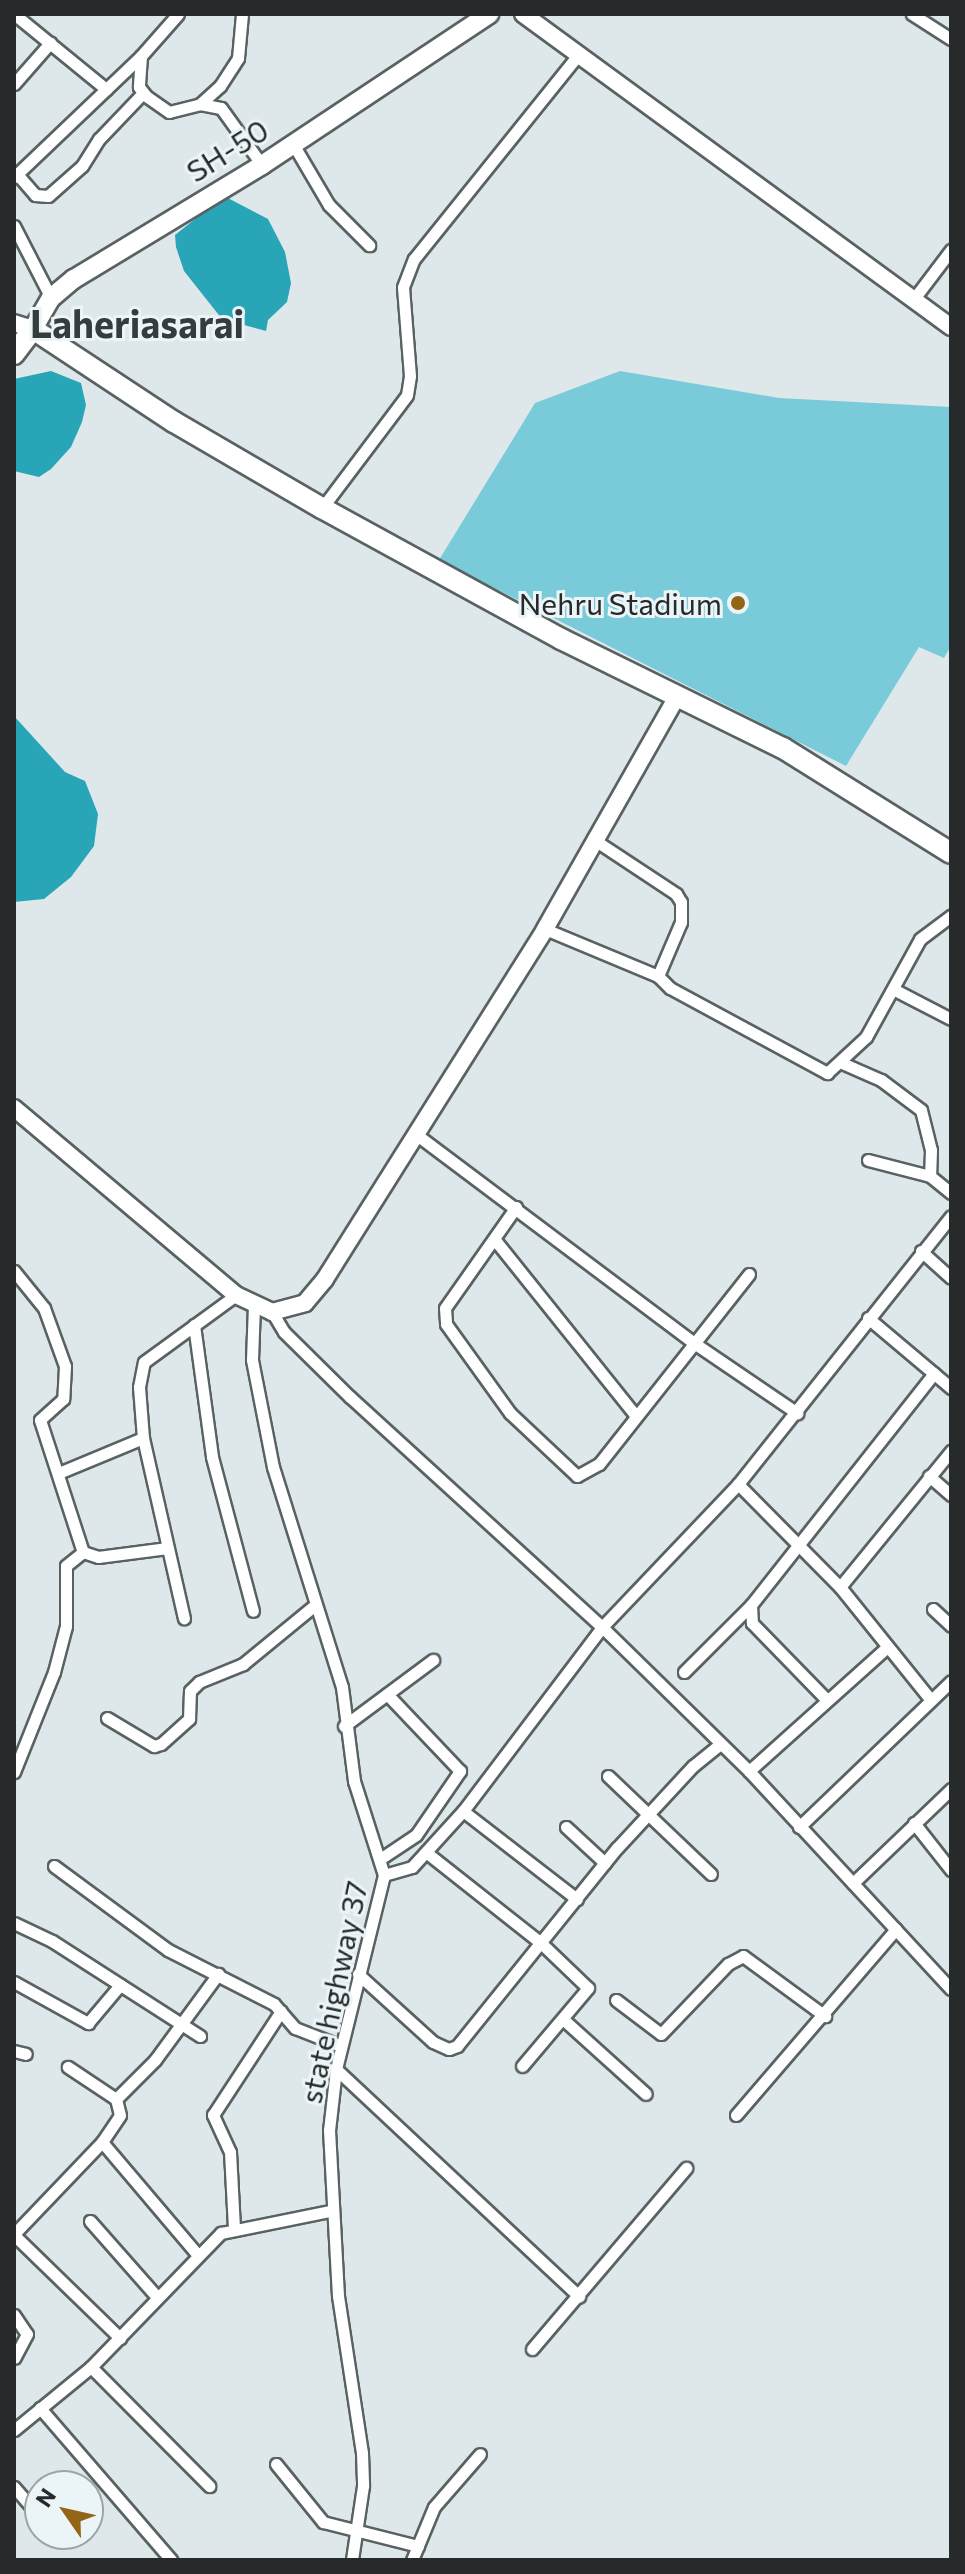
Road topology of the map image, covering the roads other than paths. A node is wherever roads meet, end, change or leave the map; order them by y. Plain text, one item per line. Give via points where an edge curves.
1 (14, 14) edge
2 (178, 14) edge
3 (242, 14) edge
4 (489, 14) edge
5 (523, 14) edge
6 (913, 14) edge
7 (951, 39) edge
8 (50, 43) junction
9 (579, 54) junction
10 (141, 56) junction
11 (14, 84) edge
12 (106, 89) junction
13 (143, 93) junction
14 (200, 104) junction
15 (293, 144) junction
16 (262, 165) junction
17 (16, 175) edge
18 (14, 226) edge
19 (369, 245) dead end
20 (951, 250) edge
21 (51, 298) junction
22 (913, 300) junction
23 (24, 326) edge
24 (951, 327) edge
25 (14, 354) edge
26 (322, 508) junction
27 (678, 695) junction
28 (593, 839) junction
29 (951, 853) edge
30 (951, 916) edge
31 (545, 929) junction
32 (658, 976) junction
33 (893, 989) junction
34 (951, 1019) edge
35 (842, 1063) junction
36 (14, 1108) edge
37 (417, 1135) junction
38 (868, 1160) dead end
39 (930, 1176) junction
40 (951, 1193) edge
41 (516, 1207) junction
42 (951, 1216) edge
43 (495, 1240) junction
44 (921, 1251) junction
45 (14, 1271) edge
46 (749, 1274) dead end
47 (951, 1278) edge
48 (236, 1295) junction
49 (254, 1305) junction
50 (272, 1312) junction
51 (868, 1318) junction
52 (194, 1325) junction
53 (694, 1343) junction
54 (934, 1373) junction
55 (951, 1388) edge
56 (797, 1413) junction
57 (635, 1415) junction
58 (143, 1438) junction
59 (951, 1451) edge
60 (61, 1472) junction
61 (929, 1476) junction
62 (738, 1484) junction
63 (951, 1495) edge
64 (798, 1543) junction
65 (167, 1548) junction
66 (83, 1552) junction
67 (840, 1587) junction
68 (315, 1605) junction
69 (751, 1605) junction
70 (933, 1609) dead end
71 (253, 1611) dead end
72 (184, 1618) dead end
73 (951, 1626) edge
74 (602, 1627) junction
75 (886, 1648) junction
76 (433, 1660) dead end
77 (684, 1672) dead end
78 (951, 1681) edge
79 (387, 1694) junction
80 (827, 1700) junction
81 (931, 1700) junction
82 (107, 1718) dead end
83 (344, 1726) junction
84 (720, 1744) junction
85 (749, 1771) junction
86 (14, 1772) edge
87 (608, 1776) dead end
88 (951, 1789) edge
89 (463, 1811) junction
90 (651, 1816) junction
91 (914, 1823) junction
92 (566, 1827) dead end
93 (799, 1827) junction
94 (427, 1853) junction
95 (380, 1859) junction
96 (605, 1863) junction
97 (54, 1866) dead end
98 (951, 1870) edge
99 (711, 1874) dead end
100 (384, 1875) junction
101 (853, 1883) junction
102 (577, 1899) junction
103 (14, 1923) edge
104 (896, 1929) junction
105 (541, 1943) junction
106 (218, 1974) junction
107 (358, 1974) junction
108 (14, 1982) edge
109 (120, 1985) junction
110 (951, 1989) edge
111 (616, 2000) dead end
112 (281, 2011) junction
113 (825, 2016) junction
114 (564, 2020) junction
115 (182, 2025) junction
116 (200, 2036) dead end
117 (341, 2046) junction
118 (522, 2066) dead end
119 (68, 2067) dead end
120 (336, 2069) junction
121 (646, 2094) dead end
122 (116, 2099) junction
123 (736, 2115) dead end
124 (102, 2142) junction
125 (686, 2168) dead end
126 (330, 2211) junction
127 (90, 2221) dead end
128 (234, 2228) junction
129 (14, 2235) edge
130 (197, 2254) junction
131 (579, 2296) junction
132 (157, 2297) junction
133 (14, 2315) edge
134 (120, 2338) junction
135 (532, 2349) dead end
136 (14, 2358) edge
137 (91, 2367) junction
138 (40, 2408) junction
139 (14, 2430) edge
140 (480, 2454) dead end
141 (276, 2464) dead end
142 (209, 2486) dead end
143 (357, 2532) junction
144 (418, 2546) junction
145 (171, 2560) edge
146 (352, 2560) edge
147 (412, 2560) edge

1 - 8 street
2 - 10 street
3 - 14 street via 238,58
4 - 15 main road, SH-50
5 - 9 street
6 - 7 street
8 - 11 street
8 - 12 street
9 - 22 street
9 - 26 street via 414,259 403,287 407,395
10 - 12 street
10 - 13 street
12 - 17 street
13 - 14 street via 169,112
13 - 17 street via 99,139 82,166 48,196 35,195
14 - 16 street via 229,115
15 - 16 main road, SH-50
15 - 19 street via 329,205
16 - 21 main road, SH-50 via 96,264
18 - 21 street
20 - 22 street
21 - 23 main road, SH-50
22 - 24 street
23 - 25 highway, SH-50
23 - 26 highway
26 - 27 highway via 561,639
27 - 28 street
27 - 29 highway via 783,748
28 - 31 street
28 - 32 street via 681,902 681,922
30 - 33 street via 920,939
31 - 32 street
31 - 37 street
32 - 35 street via 670,988 766,1037 814,1071 827,1073
33 - 34 street
33 - 35 street via 866,1037
35 - 39 street via 881,1080 921,1110 931,1150
36 - 48 street
37 - 41 street
37 - 50 street via 315,1293 288,1311
38 - 39 street
39 - 40 street
41 - 43 street
41 - 53 street
42 - 44 street
43 - 57 street
43 - 57 street via 445,1308 446,1324 510,1413 577,1476 599,1464
44 - 47 street
44 - 51 street
45 - 60 street via 44,1308 65,1366 63,1399 40,1420
46 - 53 street
48 - 49 street
48 - 52 street
49 - 50 street
49 - 68 street, state highway 37 via 254,1379 273,1467
50 - 74 street via 284,1332 350,1397
51 - 54 street
51 - 56 street
52 - 58 street via 139,1370
52 - 71 street via 212,1457
53 - 56 street
53 - 57 street
54 - 55 street
54 - 64 street
56 - 62 street
58 - 60 street
58 - 65 street
59 - 61 street
60 - 66 street
61 - 63 street
61 - 67 street
62 - 64 street
62 - 74 street
64 - 67 street
64 - 69 street
65 - 66 street via 98,1557
65 - 72 street
66 - 86 street via 66,1566 66,1626 54,1672
67 - 75 street
68 - 82 street via 243,1664 199,1682 190,1691 189,1719 161,1744 154,1746
68 - 83 street, state highway 37 via 342,1687
69 - 77 street
69 - 80 street via 752,1623
70 - 73 street
74 - 84 street
74 - 89 street
75 - 80 street
75 - 81 street
76 - 79 street
78 - 81 street
79 - 83 street
79 - 95 street via 460,1771 416,1835
80 - 85 street
81 - 93 street
83 - 95 street, state highway 37 via 354,1781
84 - 85 street
84 - 90 street via 693,1766
85 - 93 street
87 - 90 street
88 - 91 street
89 - 94 street
89 - 102 street
90 - 96 street
90 - 99 street
91 - 98 street
91 - 101 street
92 - 96 street
93 - 101 street
94 - 100 street via 412,1867
94 - 105 street
95 - 100 street, state highway 37
96 - 102 street
97 - 106 street via 168,1950
100 - 107 street, state highway 37
101 - 104 street
102 - 105 street
103 - 109 street
104 - 110 street
104 - 113 street
105 - 107 street via 449,2049 433,2042
105 - 114 street via 588,1988
106 - 112 street
106 - 115 street
107 - 117 street, state highway 37
108 - 109 street via 88,2023
109 - 115 street
111 - 113 street via 661,2034 728,1964 743,1956
112 - 117 street via 295,2028
112 - 128 street via 213,2115 230,2152
113 - 123 street
114 - 118 street
114 - 121 street
115 - 116 street
115 - 122 street
117 - 120 street, state highway 37
119 - 122 street
120 - 126 street, state highway 37 via 329,2130
120 - 131 street
122 - 124 street via 120,2115
124 - 129 street
124 - 130 street
125 - 131 street
126 - 128 street
126 - 143 street, state highway 37 via 362,2453
127 - 132 street
128 - 130 street
129 - 134 street
130 - 132 street
131 - 135 street
132 - 134 street
133 - 136 street via 27,2334
134 - 137 street
137 - 138 street
137 - 142 street
138 - 139 street
138 - 145 street
140 - 144 street via 434,2507
141 - 143 street via 323,2522
143 - 144 street
143 - 146 street, state highway 37
144 - 147 street

